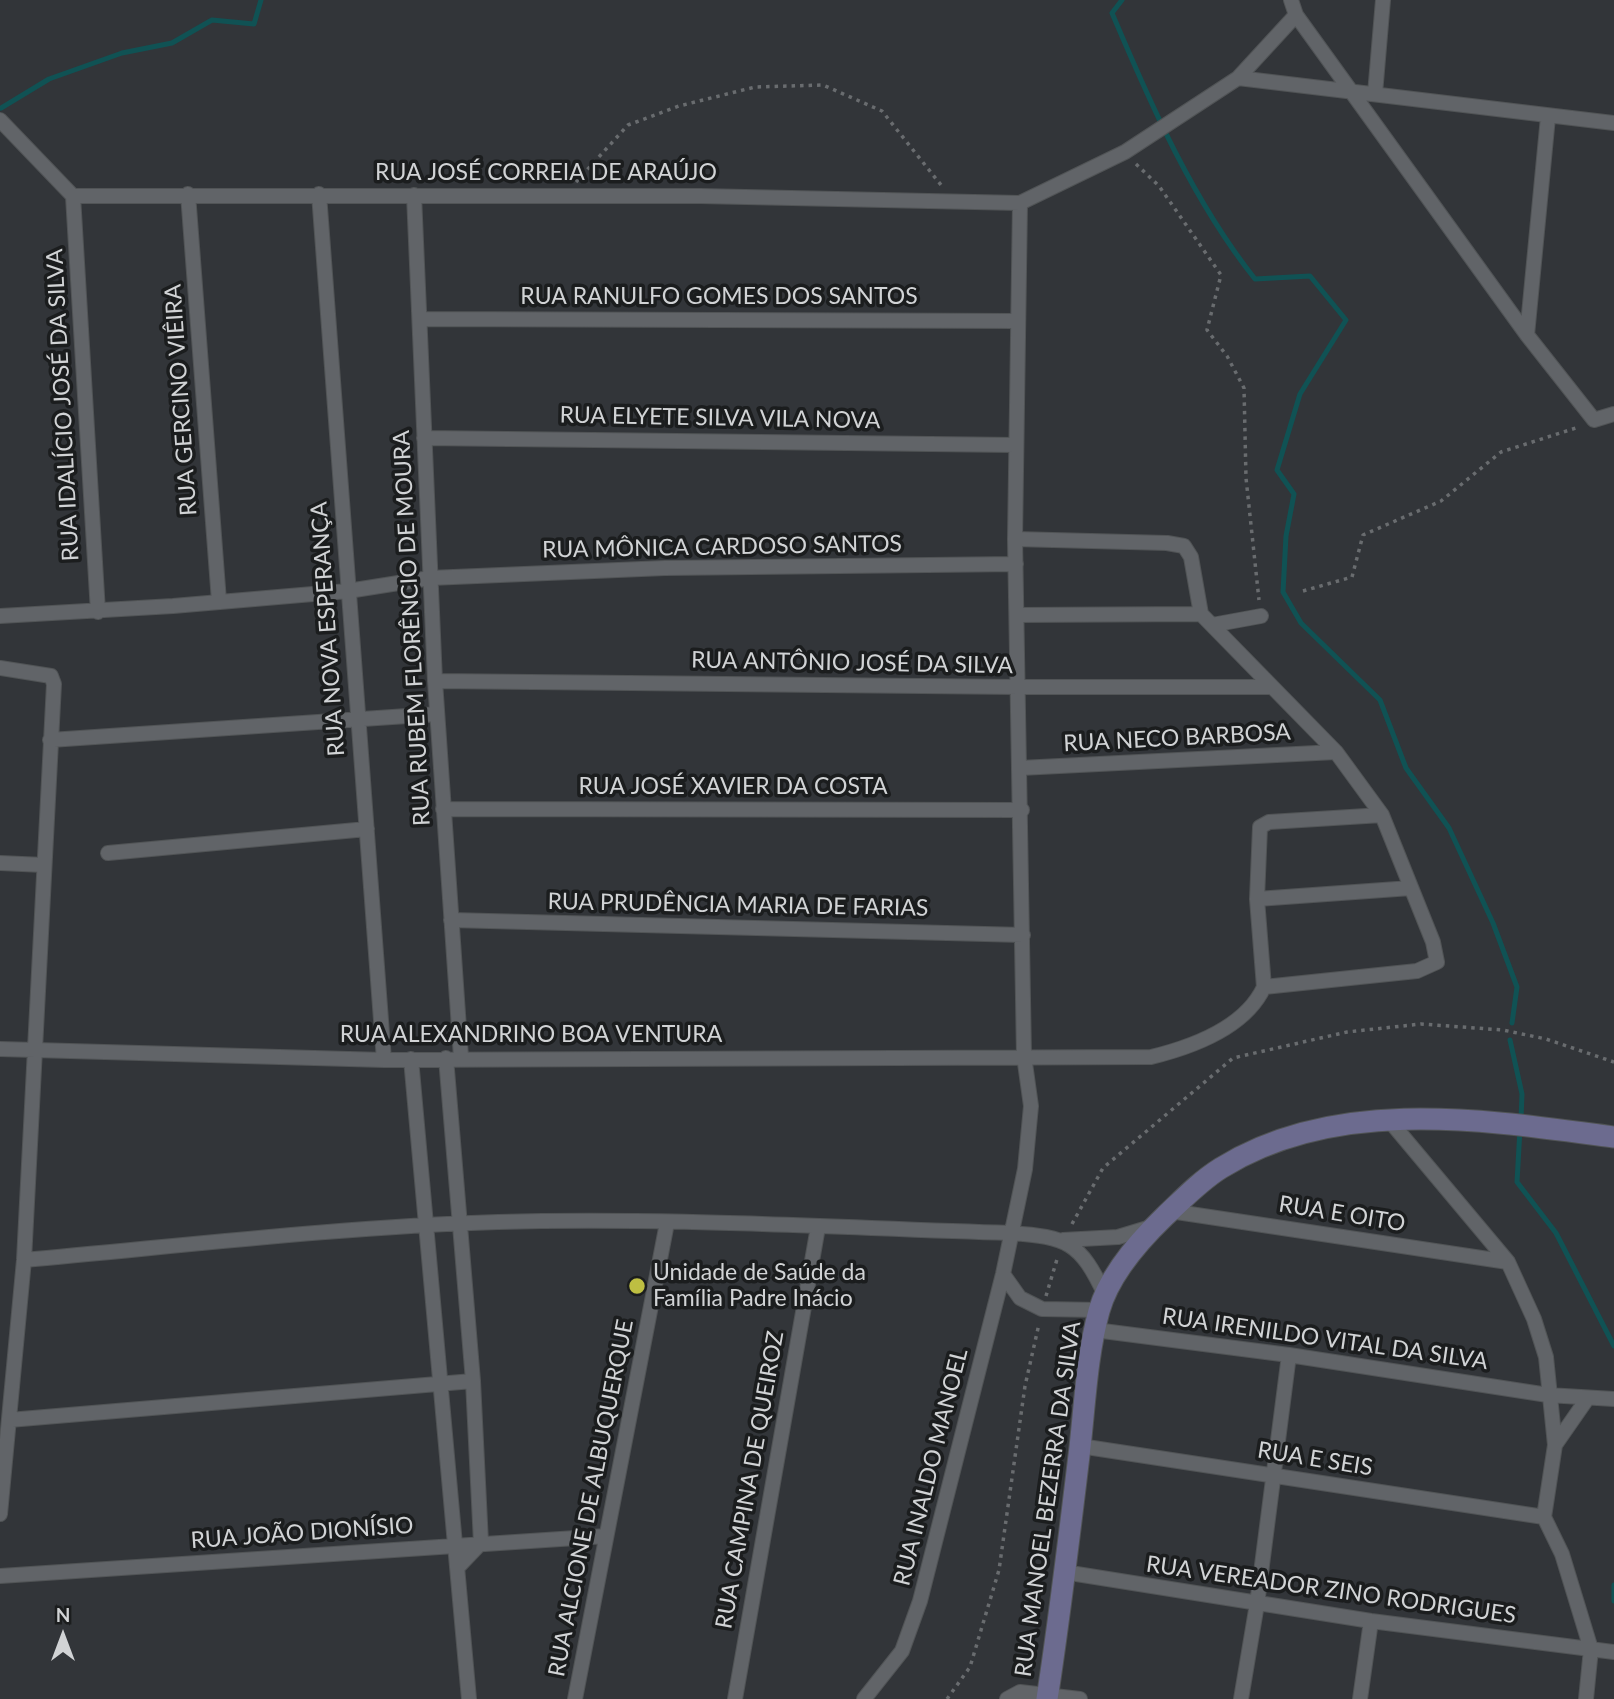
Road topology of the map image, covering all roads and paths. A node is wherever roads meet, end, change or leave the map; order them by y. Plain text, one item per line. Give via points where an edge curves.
1 (1291, 0) edge
2 (1383, 0) edge
3 (1296, 15) junction
4 (1238, 78) junction
5 (1352, 91) junction
6 (1375, 94) junction
7 (1548, 117) junction
8 (1614, 123) edge
9 (3, 129) edge
10 (1125, 152) junction
11 (188, 194) junction
12 (320, 194) junction
13 (414, 195) junction
14 (73, 196) junction
15 (562, 196) junction
16 (956, 202) junction
17 (1020, 203) junction
18 (420, 319) junction
19 (1018, 321) junction
20 (1527, 335) junction
21 (1614, 414) edge
22 (1594, 420) junction
23 (424, 438) junction
24 (1015, 445) junction
25 (1015, 539) junction
26 (1016, 564) junction
27 (430, 578) junction
28 (348, 590) junction
29 (1303, 590) dead end
30 (219, 601) junction
31 (98, 612) junction
32 (1201, 614) junction
33 (1017, 615) junction
34 (0, 616) edge
35 (1261, 616) joint
36 (1212, 625) junction
37 (0, 668) edge
38 (435, 681) junction
39 (1018, 687) junction
40 (1269, 687) junction
41 (437, 714) junction
42 (357, 721) junction
43 (50, 740) junction
44 (1336, 752) junction
45 (1020, 768) junction
46 (443, 809) junction
47 (1022, 810) junction
48 (1382, 815) junction
49 (367, 829) junction
50 (108, 853) dead end
51 (0, 863) edge
52 (44, 865) junction
53 (1411, 888) junction
54 (1257, 899) junction
55 (452, 920) junction
56 (1023, 935) junction
57 (1264, 987) junction
58 (0, 1049) edge
59 (33, 1051) junction
60 (1024, 1056) junction
61 (454, 1058) junction
62 (411, 1059) junction
63 (384, 1060) junction
64 (1614, 1062) edge
65 (1389, 1120) junction
66 (1614, 1137) edge
67 (1163, 1219) junction
68 (461, 1223) junction
69 (667, 1223) junction
70 (426, 1225) junction
71 (818, 1227) junction
72 (1010, 1233) junction
73 (1063, 1240) junction
74 (24, 1260) junction
75 (1508, 1262) junction
76 (1003, 1274) junction
77 (1042, 1309) junction
78 (1100, 1312) junction
79 (1289, 1355) junction
80 (473, 1381) junction
81 (441, 1384) junction
82 (1548, 1395) junction
83 (1587, 1399) junction
84 (1614, 1399) edge
85 (9, 1420) junction
86 (1555, 1445) junction
87 (1080, 1446) junction
88 (1273, 1475) junction
89 (0, 1514) edge
90 (1544, 1517) junction
91 (607, 1535) junction
92 (481, 1543) junction
93 (454, 1544) junction
94 (459, 1566) junction
95 (1065, 1572) junction
96 (0, 1576) edge
97 (1257, 1604) junction
98 (1371, 1622) junction
99 (1591, 1649) junction
100 (1614, 1653) edge
101 (1048, 1697) edge
102 (469, 1699) edge
103 (575, 1699) edge
104 (735, 1699) edge
105 (864, 1699) edge
106 (947, 1699) edge
107 (1007, 1699) edge
108 (1080, 1699) edge
109 (1241, 1699) edge
110 (1360, 1699) edge
111 (1586, 1699) edge

1 - 3 street
2 - 6 street
3 - 4 street
3 - 5 street
4 - 5 street
4 - 10 street
5 - 6 street
5 - 20 street
6 - 7 street
7 - 8 street
7 - 20 street
9 - 14 street
10 - 17 street
10 - 35 path via 1159,186 1221,275 1207,330 1244,388 1246,478
11 - 12 street, RUA JOSÉ CORREIA DE ARAÚJO
11 - 14 street, RUA JOSÉ CORREIA DE ARAÚJO
11 - 30 street, RUA GERCINO VIÊIRA
12 - 13 street, RUA JOSÉ CORREIA DE ARAÚJO
12 - 28 street, RUA NOVA ESPERANÇA
13 - 15 street, RUA JOSÉ CORREIA DE ARAÚJO
13 - 18 street, RUA RUBEM FLORÊNCIO DE MOURA
14 - 31 street, RUA IDALÍCIO JOSÉ DA SILVA
15 - 16 street, RUA JOSÉ CORREIA DE ARAÚJO
15 - 16 path via 628,125 679,106 755,87 823,85 882,111
16 - 17 street, RUA JOSÉ CORREIA DE ARAÚJO
17 - 19 street, RUA INALDO MANOEL
18 - 19 street, RUA RANULFO GOMES DOS SANTOS
18 - 23 street, RUA RUBEM FLORÊNCIO DE MOURA
19 - 24 street, RUA INALDO MANOEL
20 - 22 street
21 - 22 street
22 - 29 path via 1502,452 1441,501 1363,535 1352,577
23 - 24 street, RUA ELYETE SILVA VILA NOVA
23 - 27 street, RUA RUBEM FLORÊNCIO DE MOURA
24 - 25 street, RUA INALDO MANOEL
25 - 26 street, RUA INALDO MANOEL
25 - 32 street via 1184,546 1191,557
26 - 27 street, RUA MÔNICA CARDOSO SANTOS via 665,568
26 - 33 street, RUA INALDO MANOEL
27 - 28 street, RUA MÔNICA CARDOSO SANTOS
27 - 38 street, RUA RUBEM FLORÊNCIO DE MOURA
28 - 30 street, RUA MÔNICA CARDOSO SANTOS
28 - 42 street, RUA NOVA ESPERANÇA
30 - 31 street, RUA MÔNICA CARDOSO SANTOS
31 - 34 street, RUA MÔNICA CARDOSO SANTOS
32 - 33 street
32 - 36 street
33 - 39 street, RUA INALDO MANOEL
35 - 36 street
36 - 40 street
37 - 43 street via 53,679
38 - 39 street, RUA ANTÔNIO JOSÉ DA SILVA
38 - 41 street, RUA RUBEM FLORÊNCIO DE MOURA
39 - 40 street, RUA ANTÔNIO JOSÉ DA SILVA
39 - 45 street, RUA INALDO MANOEL
40 - 44 street
41 - 42 street
41 - 46 street, RUA RUBEM FLORÊNCIO DE MOURA
42 - 43 street
42 - 49 street, RUA NOVA ESPERANÇA
43 - 52 street
44 - 45 street, RUA NECO BARBOSA
44 - 48 street
45 - 47 street, RUA INALDO MANOEL
46 - 47 street, RUA JOSÉ XAVIER DA COSTA
46 - 55 street, RUA RUBEM FLORÊNCIO DE MOURA
47 - 56 street, RUA INALDO MANOEL
48 - 53 street
48 - 54 street via 1264,823 1257,838
49 - 50 street
49 - 63 street, RUA NOVA ESPERANÇA
51 - 52 street
52 - 59 street
53 - 54 street
53 - 57 street via 1437,955 1437,962 1430,967
54 - 57 street
55 - 56 street, RUA PRUDÊNCIA MARIA DE FARIAS
55 - 61 street, RUA RUBEM FLORÊNCIO DE MOURA
56 - 60 street, RUA INALDO MANOEL
57 - 60 street, RUA ALEXANDRINO BOA VENTURA via 1258,1001 1243,1014 1184,1049 1151,1057
58 - 59 street, RUA ALEXANDRINO BOA VENTURA
59 - 63 street, RUA ALEXANDRINO BOA VENTURA
59 - 74 street
60 - 61 street, RUA ALEXANDRINO BOA VENTURA
60 - 72 street, RUA INALDO MANOEL via 1031,1106 1029,1140
61 - 62 street, RUA ALEXANDRINO BOA VENTURA
61 - 68 street, RUA RUBEM FLORÊNCIO DE MOURA
62 - 63 street, RUA ALEXANDRINO BOA VENTURA
62 - 70 street
64 - 73 path via 1503,1030 1421,1024 1347,1032 1233,1058 1102,1168
65 - 66 street, RUA MANOEL BEZERRA DA SILVA
65 - 67 street, RUA MANOEL BEZERRA DA SILVA via 1325,1127 1262,1147 1221,1168
65 - 75 street
67 - 73 street via 1118,1237
67 - 75 street, RUA E OITO
67 - 78 street, RUA MANOEL BEZERRA DA SILVA via 1126,1260
68 - 69 street
68 - 70 street
68 - 80 street, RUA RUBEM FLORÊNCIO DE MOURA
69 - 71 street
69 - 91 street, RUA ALCIONE DE ALBUQUERQUE
70 - 74 street
70 - 81 street
71 - 72 street
71 - 104 street, RUA CAMPINA DE QUEIROZ
72 - 73 street
72 - 76 street, RUA INALDO MANOEL
73 - 77 path
73 - 78 street via 1080,1252
74 - 85 street
75 - 82 street via 1546,1357
76 - 77 street via 1020,1298
76 - 105 street, RUA INALDO MANOEL via 920,1601 902,1651
77 - 78 street, RUA IRENILDO VITAL DA SILVA
77 - 106 path via 999,1570 970,1667
78 - 79 street, RUA IRENILDO VITAL DA SILVA
78 - 87 street, RUA MANOEL BEZERRA DA SILVA
79 - 82 street, RUA IRENILDO VITAL DA SILVA
79 - 88 street
80 - 81 street
80 - 92 street, RUA RUBEM FLORÊNCIO DE MOURA
81 - 85 street
81 - 93 street
82 - 83 street, RUA IRENILDO VITAL DA SILVA
82 - 86 street
83 - 84 street, RUA IRENILDO VITAL DA SILVA
83 - 86 street
85 - 89 street
86 - 90 street
87 - 88 street, RUA E SEIS
87 - 95 street, RUA MANOEL BEZERRA DA SILVA
88 - 90 street, RUA E SEIS
88 - 97 street
90 - 99 street via 1562,1554
91 - 92 street, RUA JOÃO DIONÍSIO
91 - 103 street, RUA ALCIONE DE ALBUQUERQUE
92 - 93 street, RUA JOÃO DIONÍSIO
92 - 94 street
93 - 94 street
93 - 96 street, RUA JOÃO DIONÍSIO
94 - 102 street
95 - 97 street, RUA VEREADOR ZINO RODRIGUES
95 - 101 street, RUA MANOEL BEZERRA DA SILVA
97 - 98 street, RUA VEREADOR ZINO RODRIGUES
97 - 109 street
98 - 99 street, RUA VEREADOR ZINO RODRIGUES
98 - 110 street
99 - 100 street, RUA VEREADOR ZINO RODRIGUES
99 - 111 street
101 - 107 street via 1020,1692
101 - 108 street

